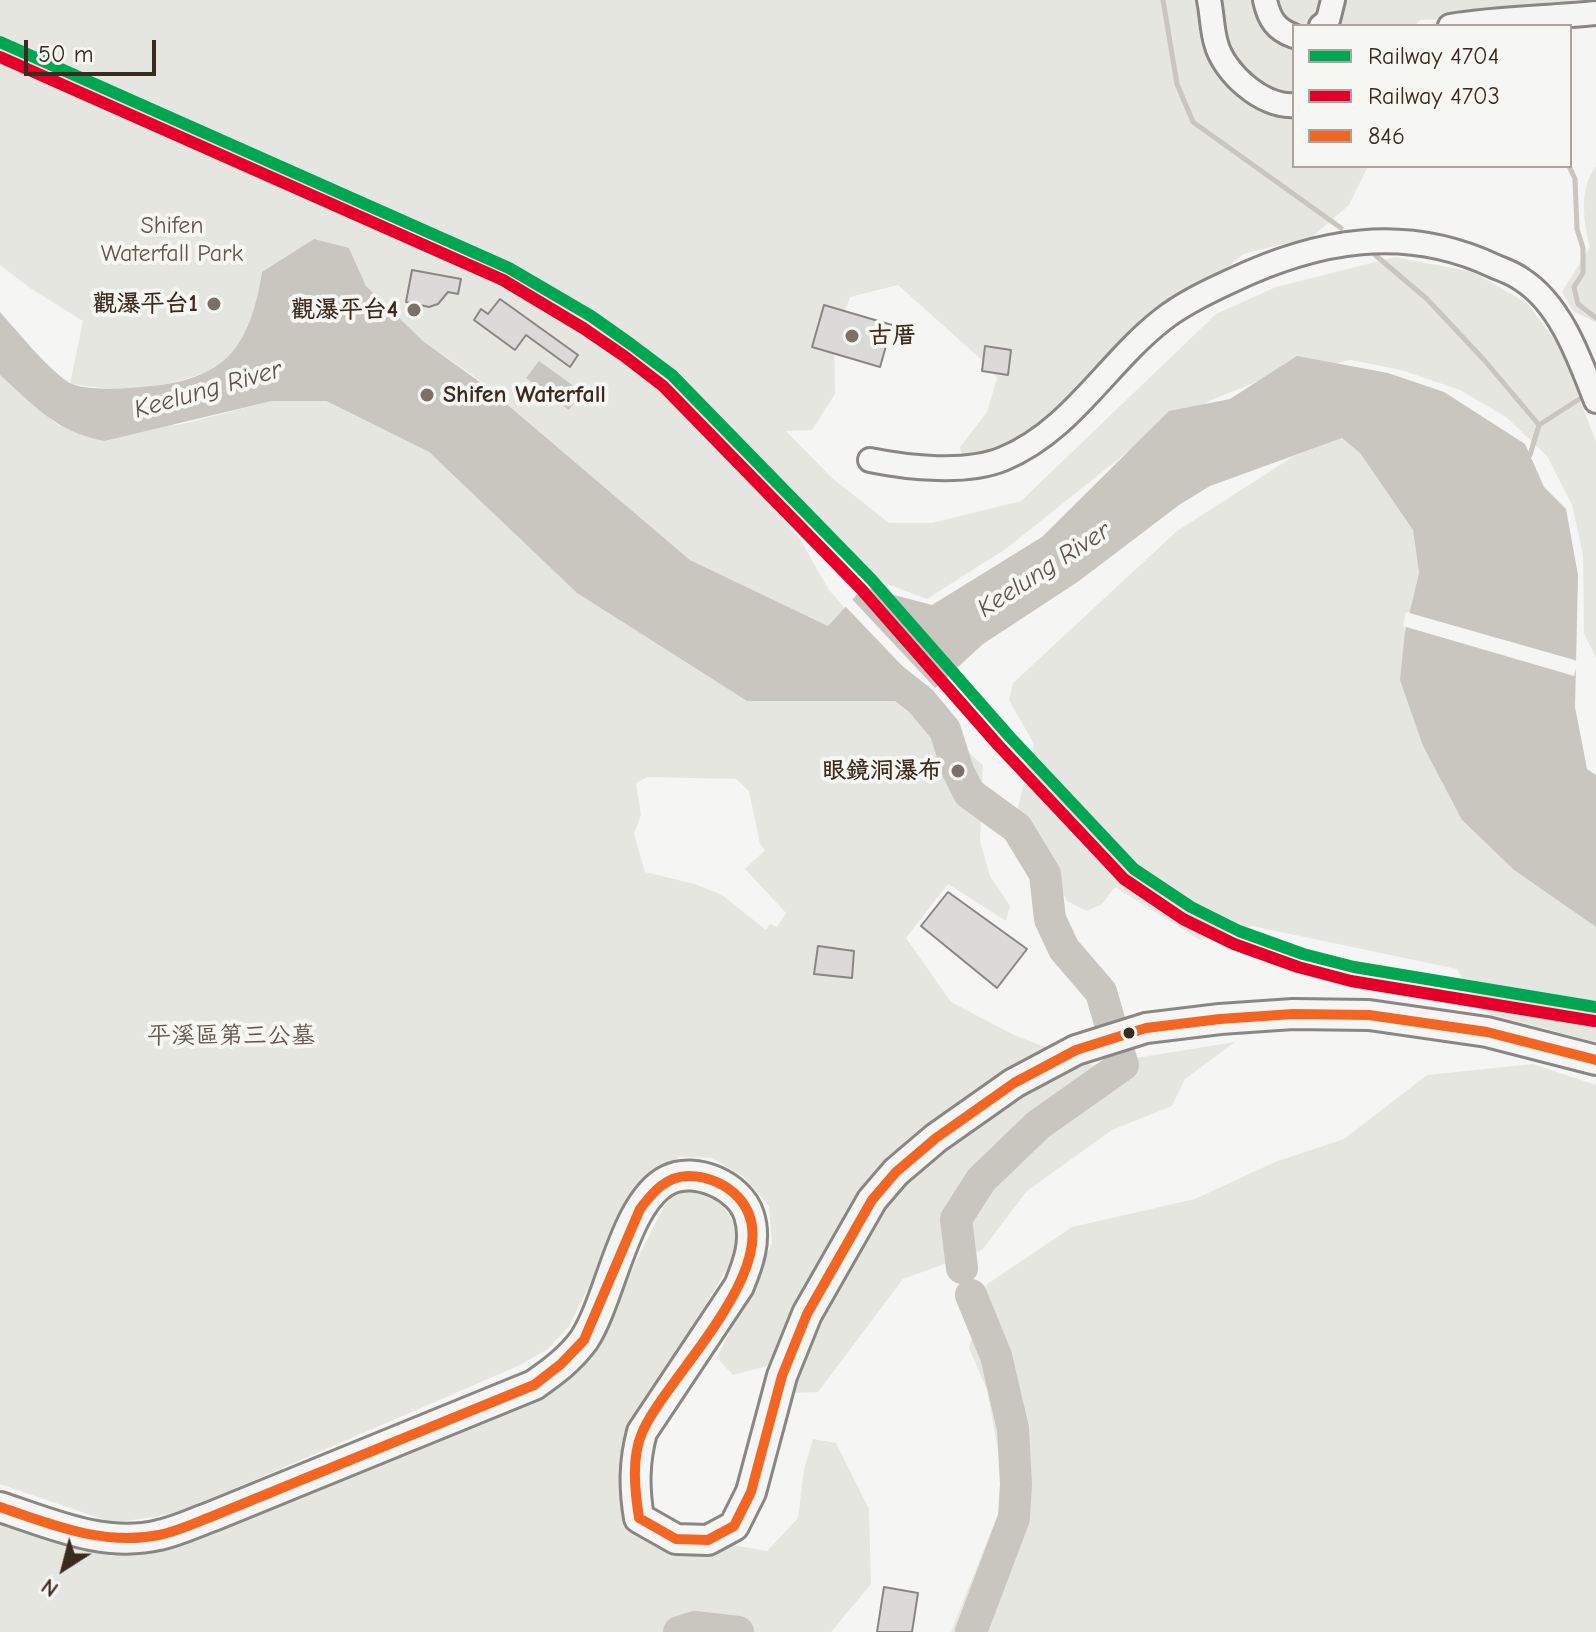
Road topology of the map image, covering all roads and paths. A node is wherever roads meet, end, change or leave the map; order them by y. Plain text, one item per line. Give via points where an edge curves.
1 (1209, 0) edge
2 (1265, 0) edge
3 (1333, 0) edge
4 (1596, 13) edge
5 (1323, 24) edge
6 (1462, 24) edge
7 (1292, 35) edge
8 (1292, 105) edge
9 (1596, 401) edge
10 (870, 460) dead end
11 (1596, 1060) edge
12 (0, 1507) edge

1 - 8 street via 1216,47 1234,73 1252,93
2 - 7 street via 1277,29
3 - 5 street
4 - 6 street
9 - 10 street via 1569,335 1522,279 1467,253 1406,241 1361,240 1306,251 1205,293 1154,327 1062,422 1000,460 943,467
11 - 12 main road via 1487,1032 1369,1015 1293,1014 1146,1028 1076,1050 1014,1083 936,1138 872,1200 797,1338 751,1492 734,1526 708,1540 676,1539 654,1529 639,1518 635,1494 642,1432 739,1286 749,1262 752,1239 743,1203 707,1178 686,1176 669,1179 653,1191 632,1221 585,1338 565,1363 534,1385 159,1535 88,1536

